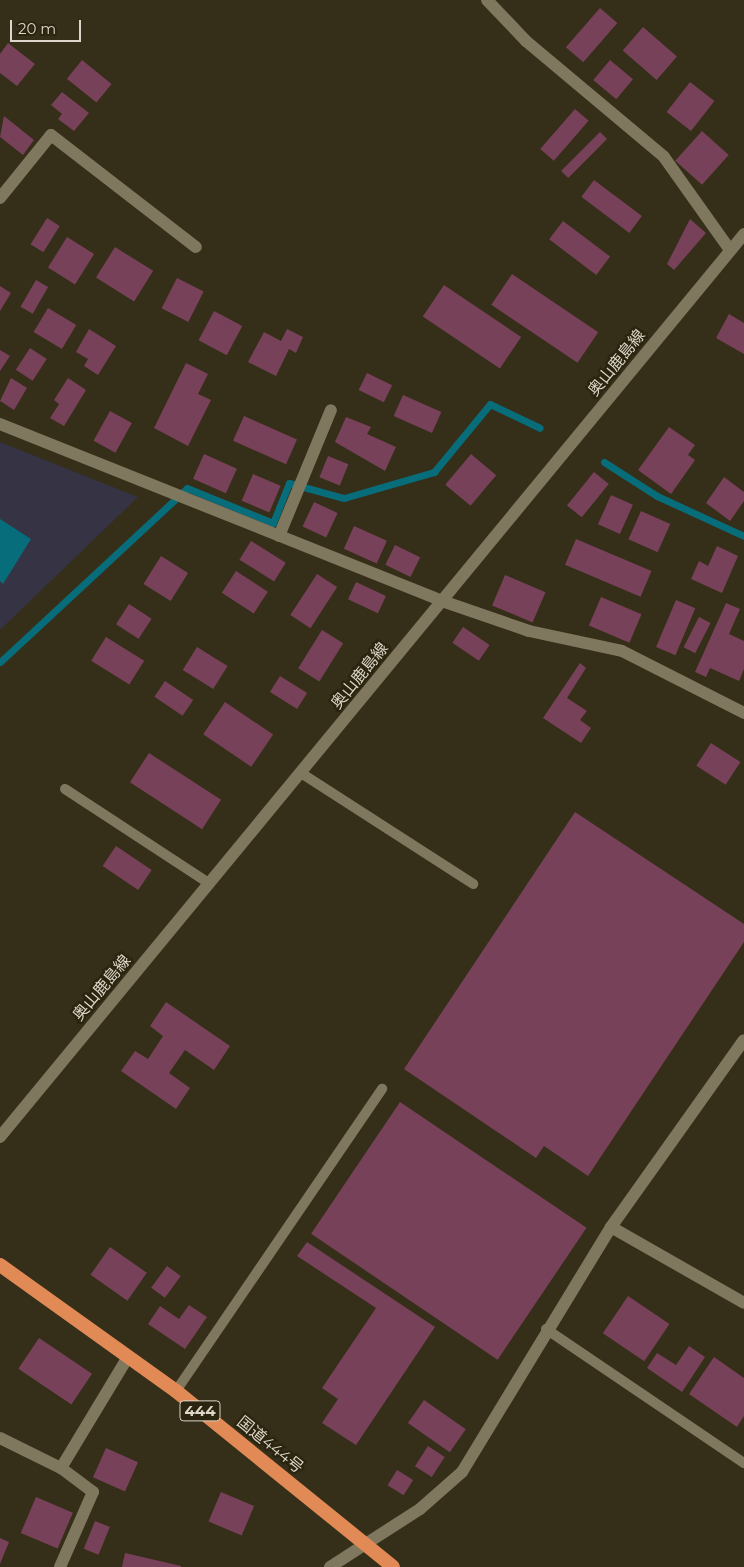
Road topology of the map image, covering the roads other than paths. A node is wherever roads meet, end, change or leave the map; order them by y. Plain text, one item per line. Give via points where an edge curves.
1 (487, 0) edge
2 (0, 198) edge
3 (744, 234) edge
4 (196, 247) dead end
5 (730, 250) junction
6 (331, 410) dead end
7 (0, 424) edge
8 (279, 536) junction
9 (442, 602) junction
10 (744, 713) edge
11 (302, 773) junction
12 (65, 789) dead end
13 (210, 884) junction
14 (473, 884) dead end
15 (744, 1040) edge
16 (382, 1089) dead end
17 (0, 1137) edge
18 (612, 1227) junction
19 (0, 1265) edge
20 (744, 1303) edge
21 (546, 1329) junction
22 (128, 1357) junction
23 (176, 1392) junction
24 (0, 1438) edge
25 (744, 1464) edge
26 (61, 1468) junction
27 (364, 1544) junction
28 (60, 1567) edge
29 (330, 1567) edge
30 (393, 1567) edge

1 - 5 street via 526,41 664,157
2 - 4 street via 51,135
3 - 5 street, 奥山鹿島線
5 - 9 street, 奥山鹿島線
6 - 8 street via 299,477
7 - 8 street
8 - 9 street
9 - 10 street via 529,631 622,651
9 - 11 street, 奥山鹿島線
11 - 13 street, 奥山鹿島線
11 - 14 lane
12 - 13 lane
13 - 17 street, 奥山鹿島線
15 - 18 street
16 - 23 lane
18 - 20 street
18 - 21 street
19 - 22 highway, 国道444号 / 444
21 - 25 lane
21 - 27 street via 462,1472 420,1508
22 - 23 highway, 国道444号 / 444
22 - 26 street
23 - 27 highway, 国道444号 / 444
24 - 26 street
26 - 28 street via 93,1492
27 - 29 street
27 - 30 highway, 国道444号 / 444

